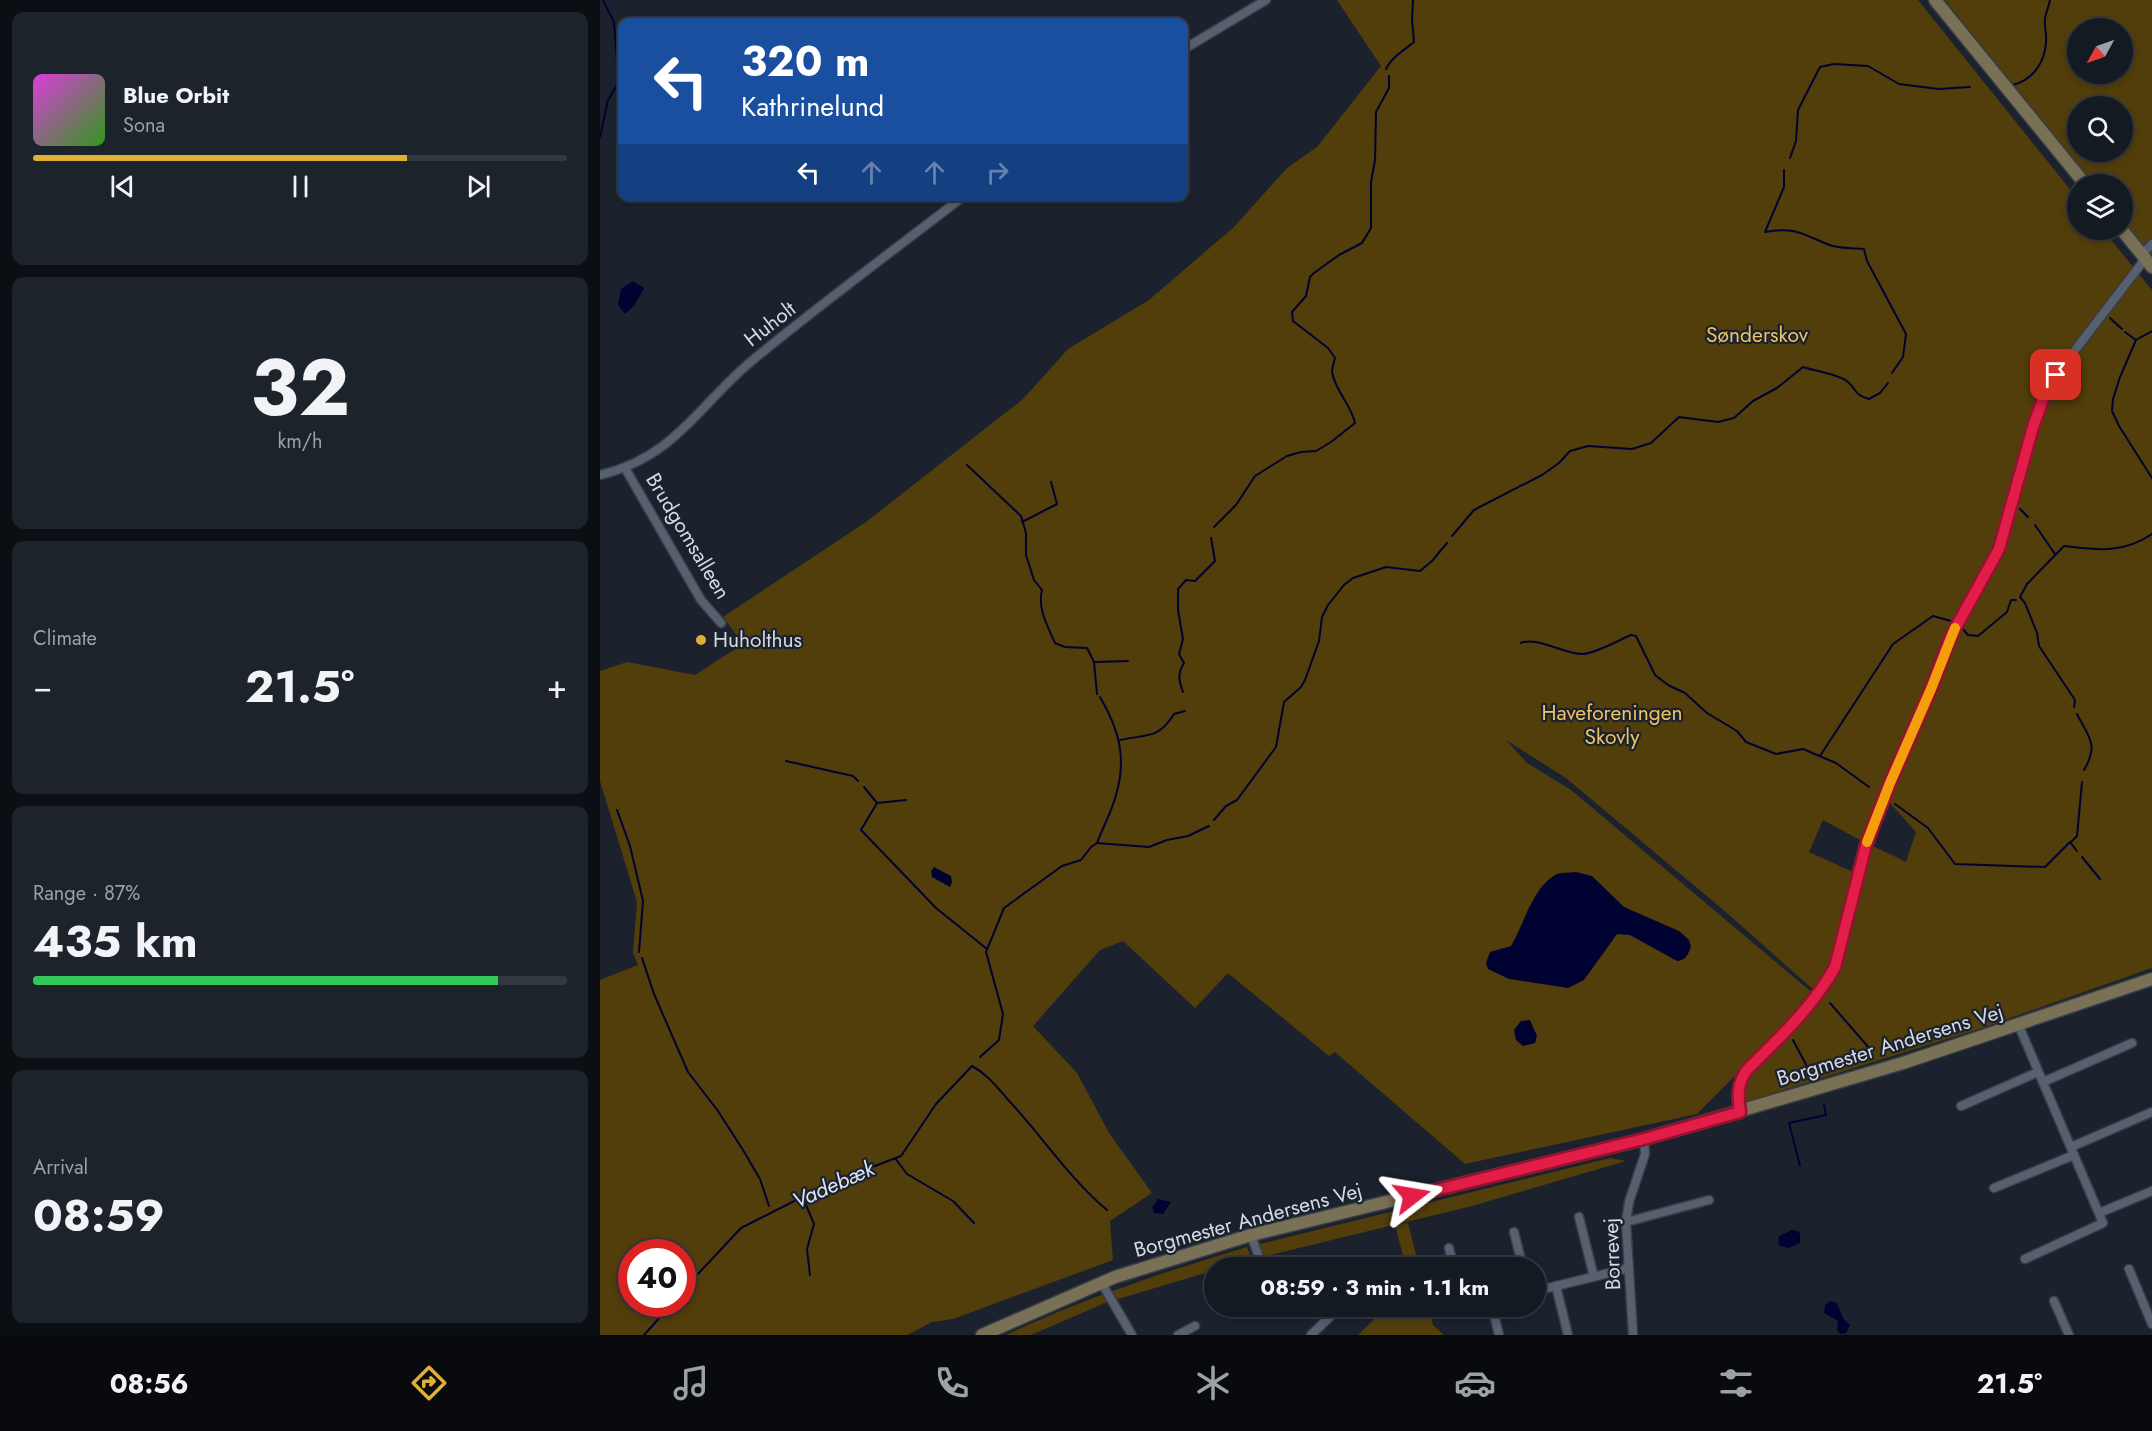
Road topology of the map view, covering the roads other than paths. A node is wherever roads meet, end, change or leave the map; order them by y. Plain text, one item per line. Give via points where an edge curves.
1 (1266, 0) edge
2 (1935, 0) edge
3 (1188, 47) edge
4 (2077, 174) edge
5 (958, 201) edge
6 (2130, 240) edge
7 (2152, 244) edge
8 (2149, 263) edge
9 (625, 468) junction
10 (600, 475) edge
11 (721, 623) dead end
12 (2152, 979) edge
13 (2019, 1026) junction
14 (2132, 1043) dead end
15 (2038, 1072) junction
16 (2043, 1082) junction
17 (1961, 1107) dead end
18 (1740, 1112) junction
19 (2152, 1112) edge
20 (1644, 1139) junction
21 (2072, 1151) junction
22 (1994, 1188) dead end
23 (2152, 1191) edge
24 (1709, 1200) dead end
25 (2099, 1213) junction
26 (1579, 1217) dead end
27 (1626, 1222) junction
28 (1514, 1232) dead end
29 (1251, 1235) junction
30 (1449, 1248) dead end
31 (1259, 1257) edge
32 (1451, 1257) edge
33 (1520, 1257) edge
34 (2025, 1258) dead end
35 (1629, 1268) junction
36 (2129, 1269) dead end
37 (1594, 1277) junction
38 (1101, 1282) junction
39 (1556, 1286) junction
40 (1546, 1288) edge
41 (2054, 1301) dead end
42 (1329, 1317) edge
43 (1495, 1317) edge
44 (2152, 1324) edge
45 (1194, 1326) dead end
46 (982, 1335) edge
47 (1132, 1335) edge
48 (1178, 1335) edge
49 (1311, 1335) edge
50 (1499, 1335) edge
51 (1568, 1335) edge
52 (1633, 1335) edge
53 (2069, 1335) edge

1 - 3 street
2 - 4 street
5 - 9 street, Huholt via 753,359 682,432
6 - 8 street
7 - 8 street via 2145,251
8 - 18 street via 2056,375 2043,399 1999,549 1951,636 1866,845 1835,967 1802,1012 1746,1071 1739,1082
9 - 10 street, Huholt
9 - 11 street, Brudgomsalleen via 701,600
12 - 13 street, Borgmester Andersens Vej
13 - 15 street
13 - 18 street, Borgmester Andersens Vej
14 - 16 street
15 - 16 street
15 - 17 street
16 - 21 street
18 - 20 street, Borgmester Andersens Vej
19 - 21 street
20 - 27 street, Borrevej via 1646,1154
20 - 29 street, Borgmester Andersens Vej
21 - 22 street
21 - 25 street
23 - 25 street
24 - 27 street
25 - 34 street via 2103,1223
26 - 37 street
27 - 35 street, Borrevej
28 - 33 street
29 - 31 street
29 - 38 street, Borgmester Andersens Vej
30 - 32 street
35 - 37 street
35 - 52 street, Borrevej
36 - 44 street
37 - 39 street
38 - 46 street, Borgmester Andersens Vej
38 - 47 street
39 - 40 street
39 - 51 street
41 - 53 street
42 - 49 street
43 - 50 street
45 - 48 street

